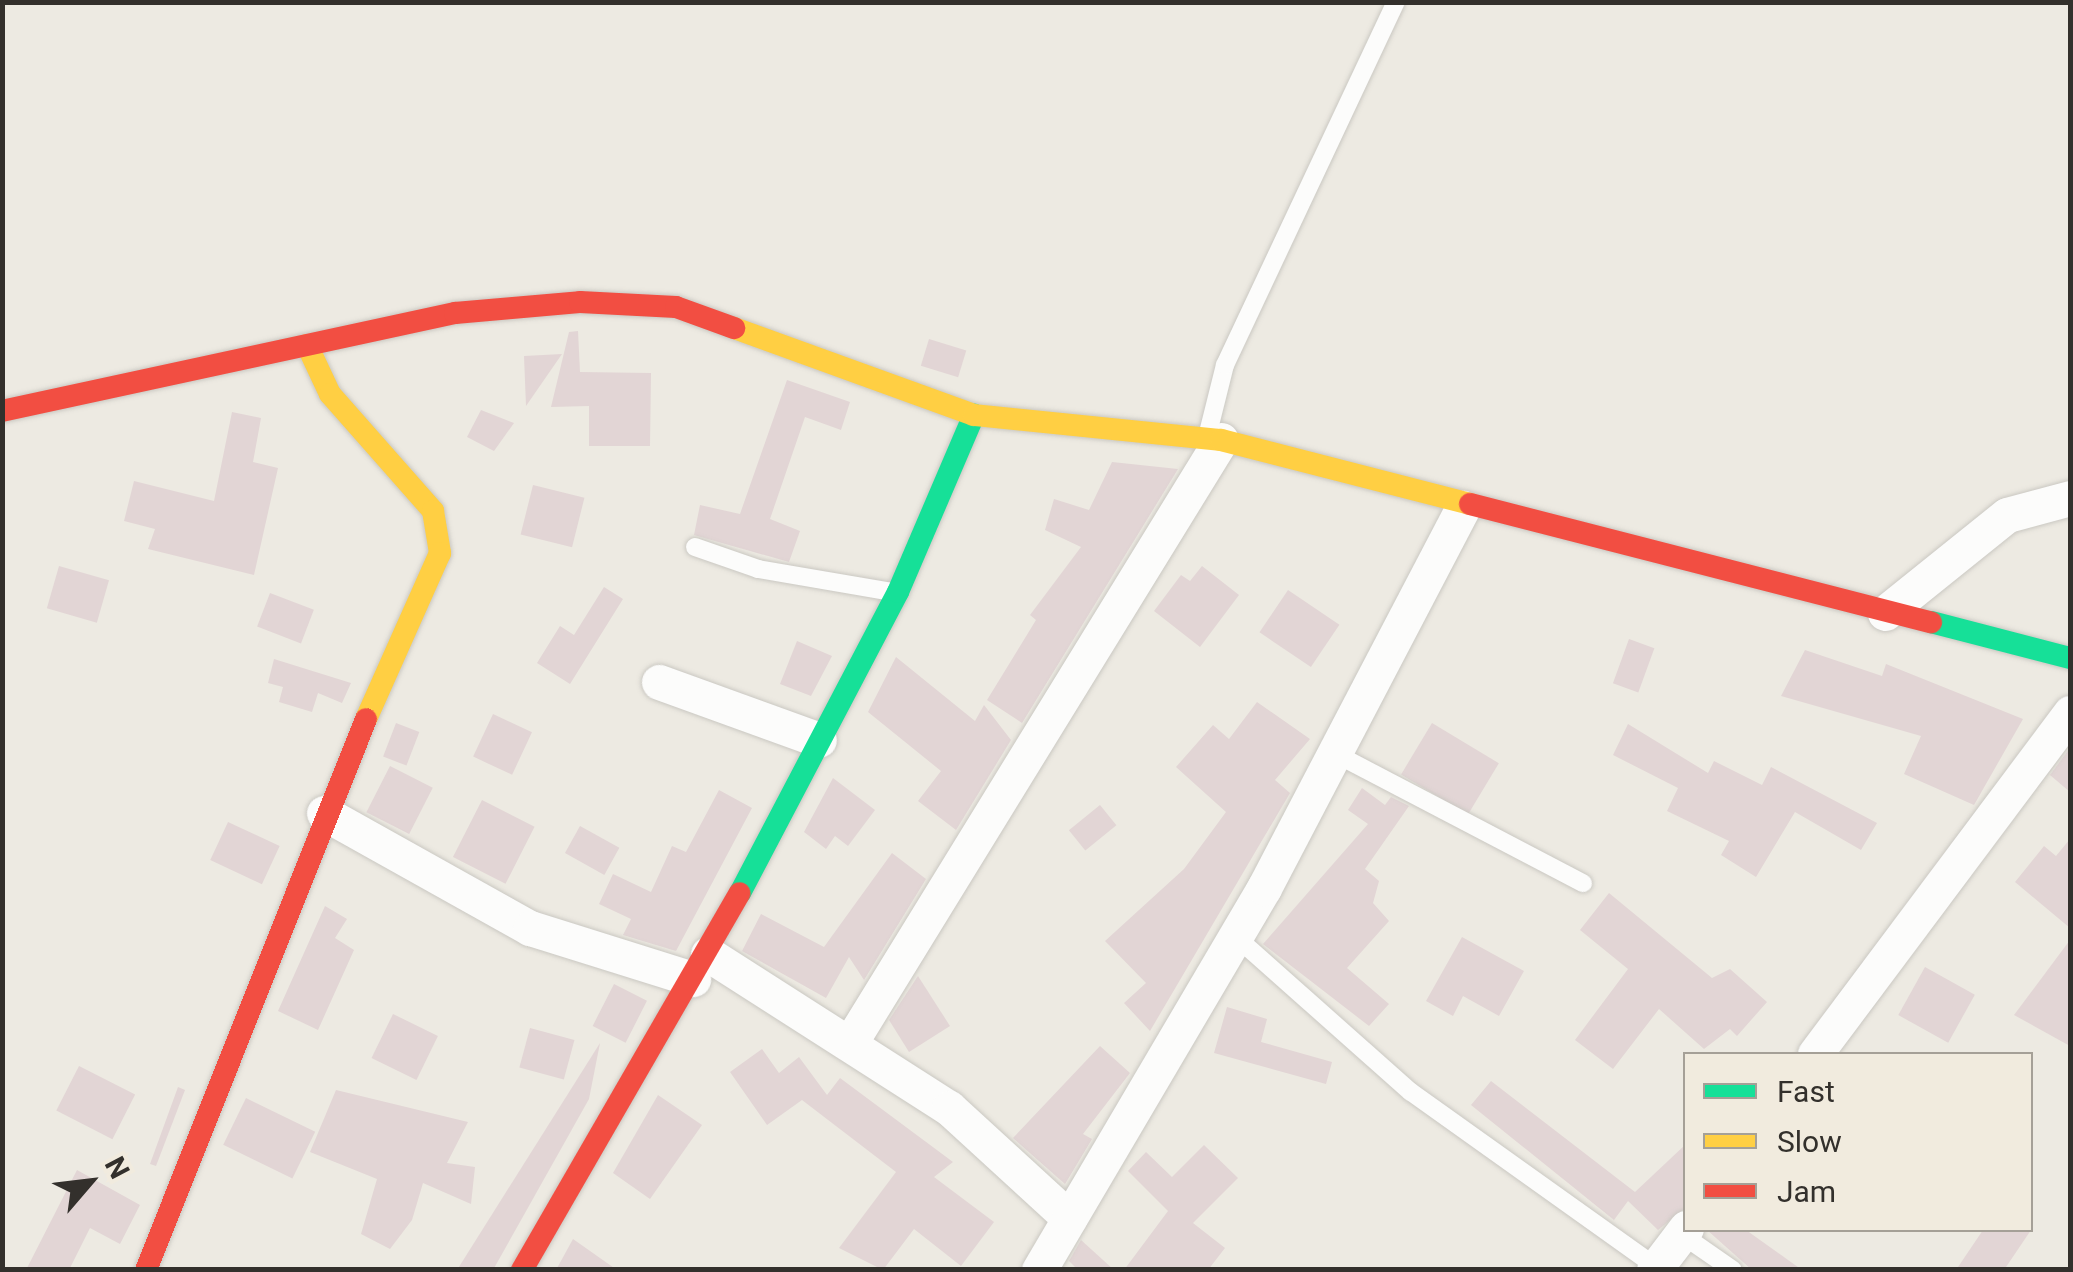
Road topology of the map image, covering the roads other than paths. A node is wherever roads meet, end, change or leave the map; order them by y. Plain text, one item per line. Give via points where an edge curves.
1 (1396, 2) edge
2 (307, 345) junction
3 (2, 411) edge
4 (974, 416) junction
5 (1214, 439) junction
6 (2070, 498) edge
7 (1463, 508) junction
8 (695, 546) dead end
9 (898, 592) junction
10 (1885, 613) junction
11 (2070, 658) edge
12 (659, 682) dead end
13 (2070, 712) edge
14 (819, 740) junction
15 (1334, 753) junction
16 (324, 813) junction
17 (1583, 883) dead end
18 (1235, 936) junction
19 (700, 966) junction
20 (850, 1042) junction
21 (1816, 1052) edge
22 (1069, 1218) junction
23 (1683, 1231) edge
24 (1684, 1232) edge
25 (1655, 1268) edge
26 (146, 1270) edge
27 (522, 1270) edge
28 (1039, 1270) edge
29 (1733, 1270) edge

1 - 5 lane via 1225,365
2 - 3 street
2 - 4 street via 456,312 580,302 676,307
2 - 16 street via 330,394 433,511 442,542
4 - 5 street
4 - 9 street
5 - 7 street
5 - 20 street
6 - 10 street via 2007,515
7 - 10 street
7 - 15 street
8 - 9 lane via 758,569
9 - 14 street
10 - 11 street
12 - 14 street
13 - 21 street
14 - 19 street
15 - 17 lane
15 - 18 street
16 - 19 street via 530,928
16 - 26 street
18 - 22 street
18 - 25 lane via 1412,1092
19 - 20 street
19 - 27 street
20 - 22 street via 949,1108
22 - 28 street
23 - 25 street
24 - 29 lane

